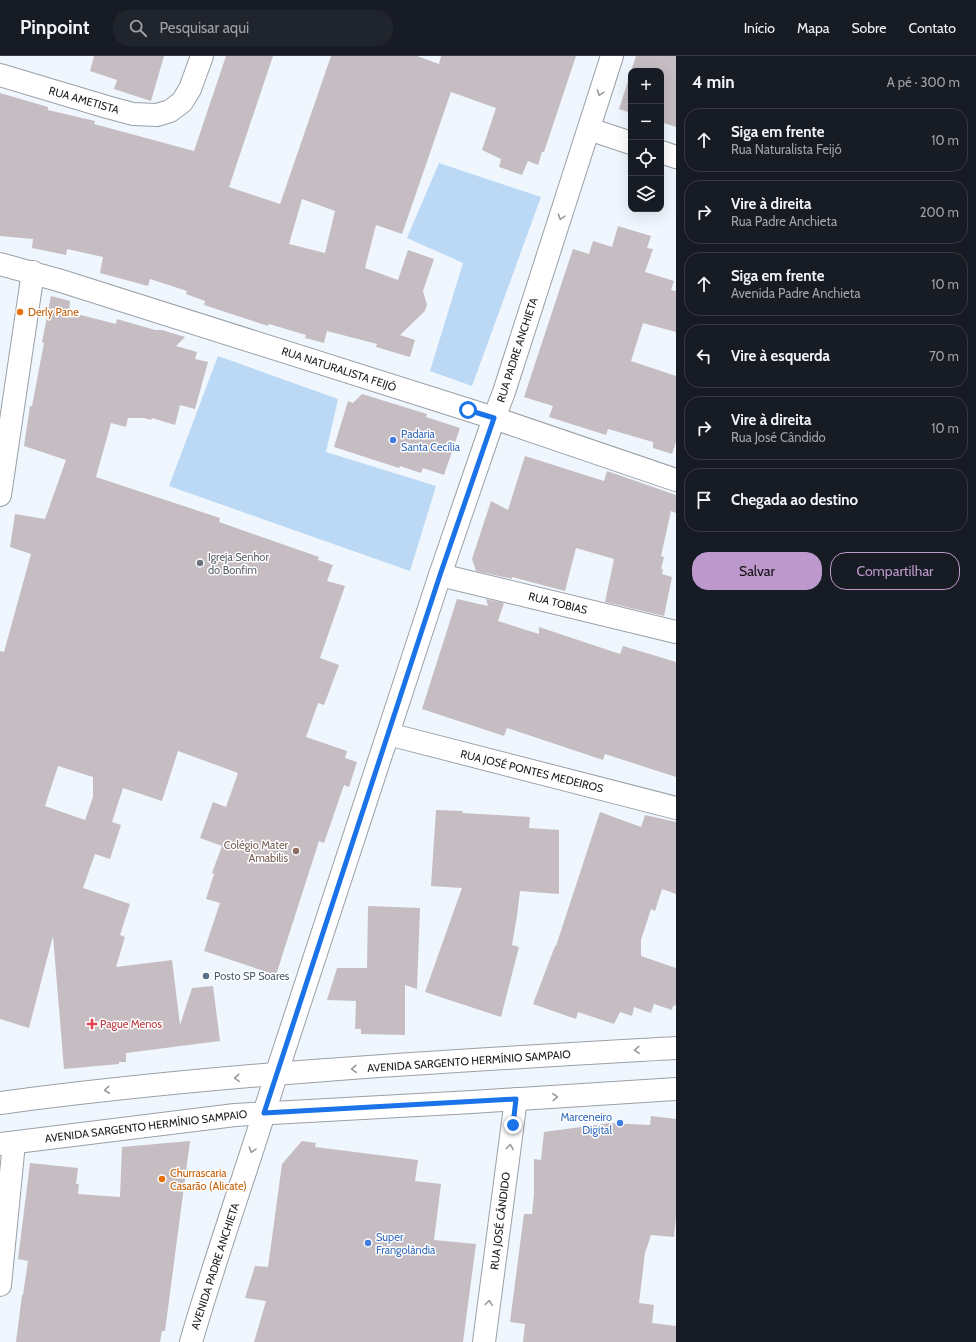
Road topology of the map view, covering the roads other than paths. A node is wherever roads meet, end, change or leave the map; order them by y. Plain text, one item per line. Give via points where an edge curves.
1 (202, 56) edge
2 (612, 56) edge
3 (0, 75) edge
4 (589, 129) junction
5 (628, 142) edge
6 (664, 153) edge
7 (676, 157) edge
8 (0, 264) edge
9 (34, 272) junction
10 (494, 418) junction
11 (676, 480) edge
12 (0, 495) edge
13 (440, 575) junction
14 (676, 632) edge
15 (388, 734) junction
16 (676, 808) edge
17 (676, 1048) edge
18 (276, 1075) junction
19 (676, 1089) edge
20 (516, 1099) junction
21 (0, 1103) edge
22 (264, 1113) junction
23 (7, 1143) edge
24 (0, 1284) edge
25 (191, 1342) edge
26 (484, 1342) edge

1 - 3 street, RUA AMETISTA via 190,89 182,102 170,111 157,115 133,114
2 -> 4 street, RUA PADRE ANCHIETA
4 - 5 street
4 -> 10 street, RUA PADRE ANCHIETA
6 - 7 street
8 - 9 street, RUA NATURALISTA FEIJÓ
9 - 10 street, RUA NATURALISTA FEIJÓ
9 - 12 street
10 - 11 street, RUA NATURALISTA FEIJÓ
10 - 13 street, RUA PADRE ANCHIETA
13 - 14 street, RUA TOBIAS
13 - 15 street, RUA PADRE ANCHIETA
15 - 16 street, RUA JOSÉ PONTES MEDEIROS
15 - 18 street, RUA PADRE ANCHIETA
17 -> 18 street, AVENIDA SARGENTO HERMÍNIO SAMPAIO
18 -> 21 street, AVENIDA SARGENTO HERMÍNIO SAMPAIO via 176,1083
18 - 22 street, AVENIDA PADRE ANCHIETA
20 -> 19 street, AVENIDA SARGENTO HERMÍNIO SAMPAIO
20 - 22 street, AVENIDA SARGENTO HERMÍNIO SAMPAIO
26 -> 20 street, RUA JOSÉ CÂNDIDO
22 - 23 street, AVENIDA SARGENTO HERMÍNIO SAMPAIO
22 -> 25 street, AVENIDA PADRE ANCHIETA
23 - 24 street

